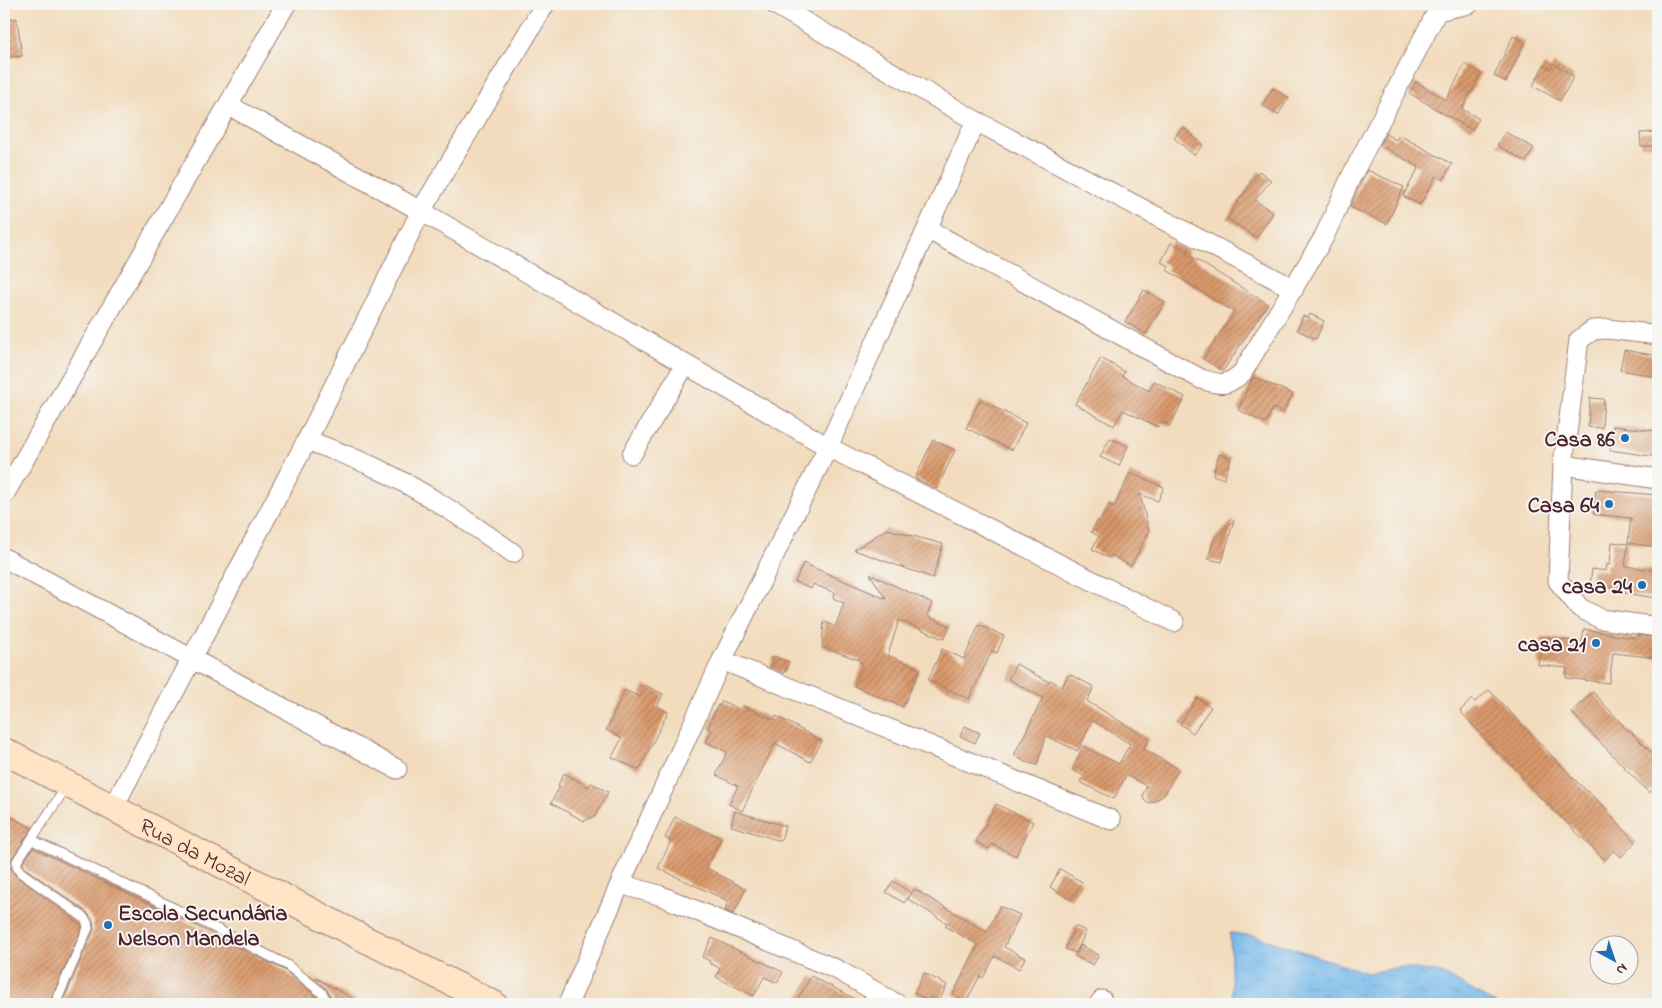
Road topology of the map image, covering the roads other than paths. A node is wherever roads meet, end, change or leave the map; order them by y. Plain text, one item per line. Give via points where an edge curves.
1 (286, 4) edge
2 (545, 4) edge
3 (774, 4) edge
4 (1469, 4) edge
5 (1439, 7) edge
6 (228, 105) junction
7 (976, 121) junction
8 (421, 211) junction
9 (927, 228) junction
10 (1294, 289) junction
11 (1658, 335) edge
12 (686, 365) junction
13 (307, 440) junction
14 (828, 447) junction
15 (632, 454) dead end
16 (1563, 465) junction
17 (1658, 479) edge
18 (4, 495) edge
19 (514, 554) dead end
20 (4, 558) edge
21 (1174, 622) dead end
22 (1658, 627) edge
23 (192, 659) junction
24 (722, 660) junction
25 (4, 751) edge
26 (397, 769) dead end
27 (68, 785) junction
28 (113, 808) junction
29 (1112, 820) dead end
30 (32, 840) junction
31 (620, 884) junction
32 (55, 1004) edge
33 (329, 1004) edge
34 (494, 1004) edge
35 (568, 1004) edge
36 (897, 1004) edge

1 - 6 street
2 - 8 street
3 - 7 street
4 - 5 street
5 - 10 street via 1351,177 1324,237
6 - 8 street
6 - 18 street
7 - 9 street
7 - 10 street
8 - 12 street
8 - 13 street
9 - 10 street via 1201,379 1217,384 1231,382 1242,373
9 - 14 street
11 - 16 street via 1608,329 1593,330 1579,340
12 - 14 street
12 - 15 street
13 - 19 street via 410,486 455,512
13 - 23 street
14 - 21 street
14 - 24 street
16 - 17 street
16 - 22 street via 1558,581 1580,608 1601,619
20 - 23 street
23 - 26 street
23 - 28 street
24 - 29 street
24 - 31 street
25 - 27 main road, Rua da Mozal
27 - 28 main road, Rua da Mozal
27 - 30 lane
28 - 34 main road, Rua da Mozal
30 - 32 lane via 17,861 20,872 88,922
30 - 33 lane via 287,965 321,992
31 - 35 street
31 - 36 street via 659,894 838,970

